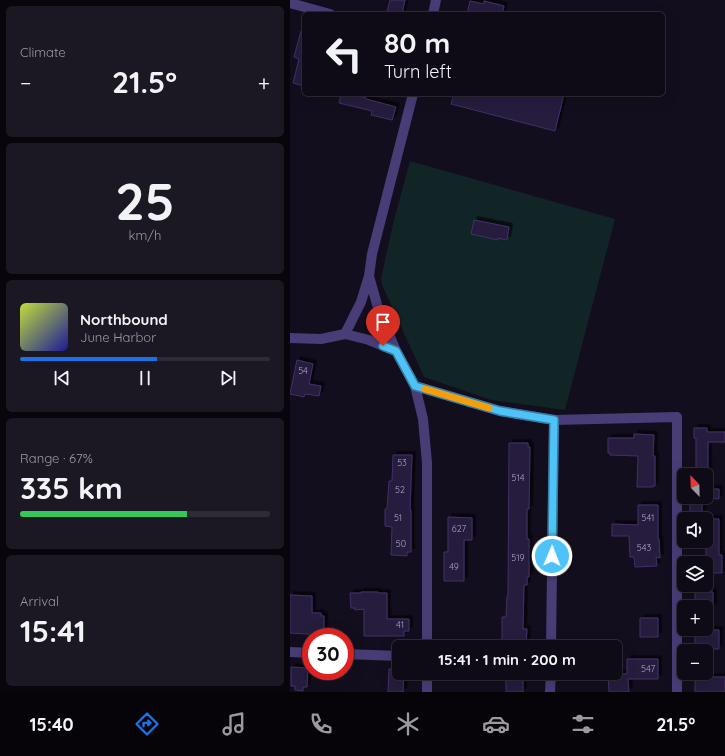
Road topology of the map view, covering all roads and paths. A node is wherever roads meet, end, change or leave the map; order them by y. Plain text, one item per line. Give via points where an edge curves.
1 (436, 0) edge
2 (290, 3) edge
3 (323, 12) edge
4 (433, 12) edge
5 (412, 96) edge
6 (369, 276) junction
7 (345, 334) junction
8 (290, 338) edge
9 (396, 351) junction
10 (415, 386) junction
11 (554, 420) junction
12 (427, 640) edge
13 (551, 640) edge
14 (290, 652) edge
15 (302, 653) edge
16 (354, 654) edge
17 (392, 656) edge
18 (427, 680) edge
19 (551, 680) edge
20 (427, 692) edge
21 (550, 692) edge
22 (677, 692) edge

1 - 4 street
2 - 3 street
5 - 6 street via 372,254
6 - 7 street via 361,302
6 - 9 street via 378,308
7 - 8 street via 321,339
7 - 9 street
9 - 10 street
10 - 11 street via 500,411
10 - 12 street via 423,419 427,463
11 - 13 street
11 - 22 street via 677,417
14 - 15 street
16 - 17 street
18 - 20 street
19 - 21 street

